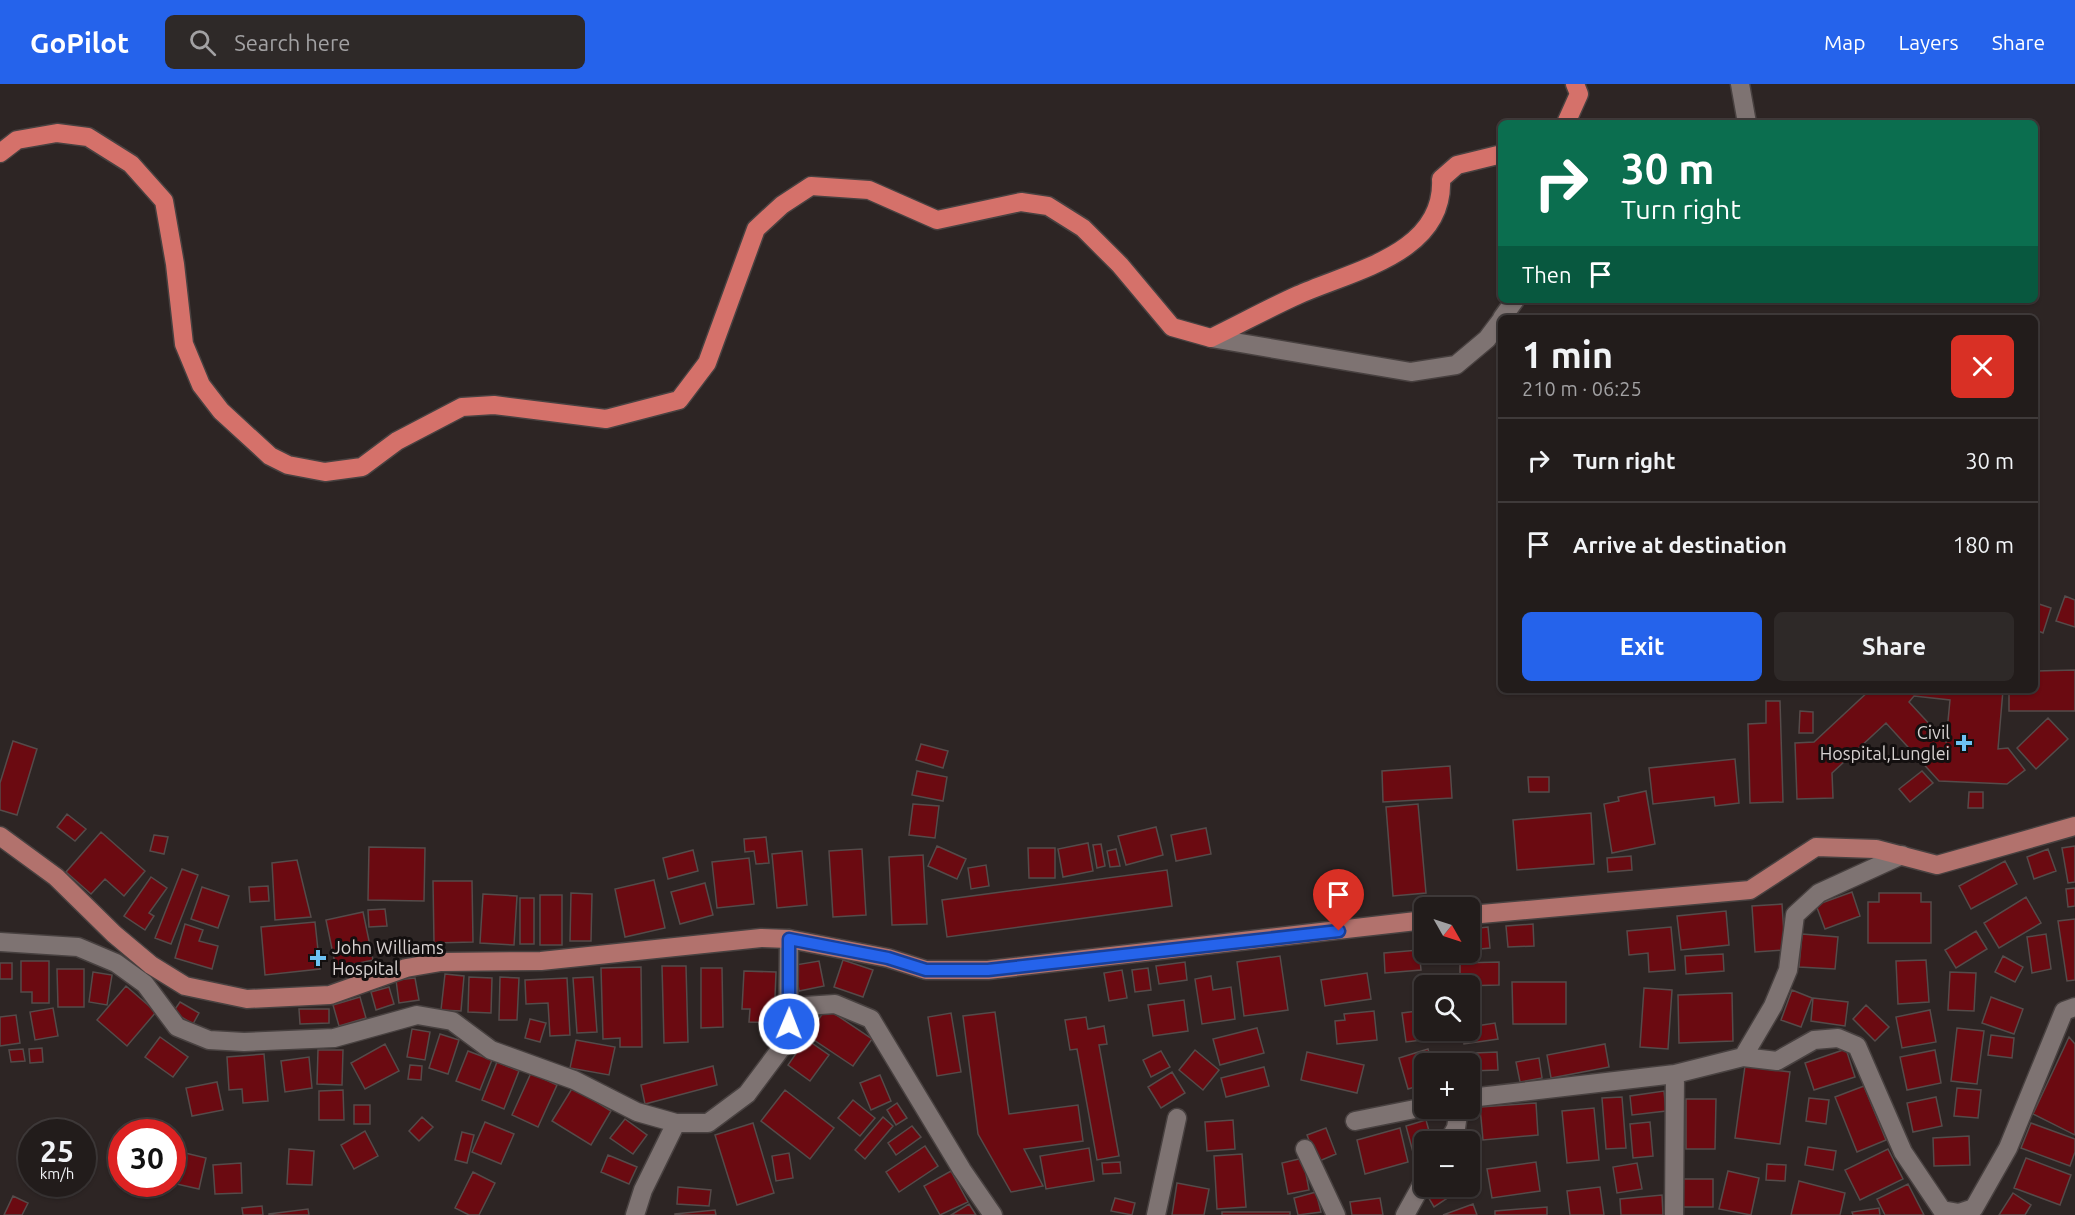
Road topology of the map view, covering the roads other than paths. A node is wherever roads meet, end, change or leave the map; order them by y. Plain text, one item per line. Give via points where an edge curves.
1 (1575, 84) edge
2 (1740, 84) edge
3 (1567, 120) edge
4 (1746, 120) edge
5 (0, 153) edge
6 (1498, 155) edge
7 (1498, 324) edge
8 (1211, 338) junction
9 (2075, 826) edge
10 (0, 836) edge
11 (1902, 855) junction
12 (1480, 914) edge
13 (1414, 921) edge
14 (789, 939) junction
15 (0, 942) edge
16 (790, 1007) junction
17 (2075, 1007) edge
18 (1743, 1057) junction
19 (1676, 1074) junction
20 (1480, 1097) edge
21 (1414, 1109) edge
22 (1177, 1118) dead end
23 (1355, 1121) dead end
24 (676, 1123) junction
25 (1305, 1149) dead end
26 (1414, 1197) edge
27 (1974, 1212) edge
28 (635, 1215) edge
29 (993, 1215) edge
30 (1156, 1215) edge
31 (1336, 1215) edge
32 (1404, 1215) edge
33 (1674, 1215) edge

1 - 3 highway via 1579,94
2 - 4 street
5 - 8 highway via 17,140 57,133 88,137 131,164 164,201 184,344 201,385 222,411 270,456 288,465 325,472 362,467 397,441 462,407 494,405 606,420 679,400 707,363 756,229 811,186 869,190 937,220 1021,202 1048,206 1083,228 1172,327
6 - 8 highway via 1457,165 1442,179 1431,224 1391,256
7 - 8 street via 1487,339 1456,365 1411,372
9 - 11 main road via 1937,864
10 - 14 main road via 56,877 151,965 186,986 247,999 330,995 406,968 441,962 541,961 761,938
11 - 12 main road via 1876,849 1815,847 1750,890
11 - 18 street via 1819,893 1796,915 1788,970 1773,1006
13 - 14 main road via 988,970 926,970 888,958
14 - 16 street
15 - 24 street via 78,947 116,963 145,984 177,1027 209,1040 334,1038 417,1015 452,1022 491,1050 574,1080 637,1112
16 - 24 street via 788,1039 747,1094 708,1123
16 - 29 street via 835,1004 871,1019
17 - 27 street via 2064,1011 2007,1148
18 - 19 street
18 - 27 street via 1777,1061 1814,1040 1838,1038 1857,1046 1903,1152 1942,1210
19 - 20 street
19 - 33 street
21 - 23 street
22 - 30 street
24 - 28 street
25 - 31 street
26 - 32 street

